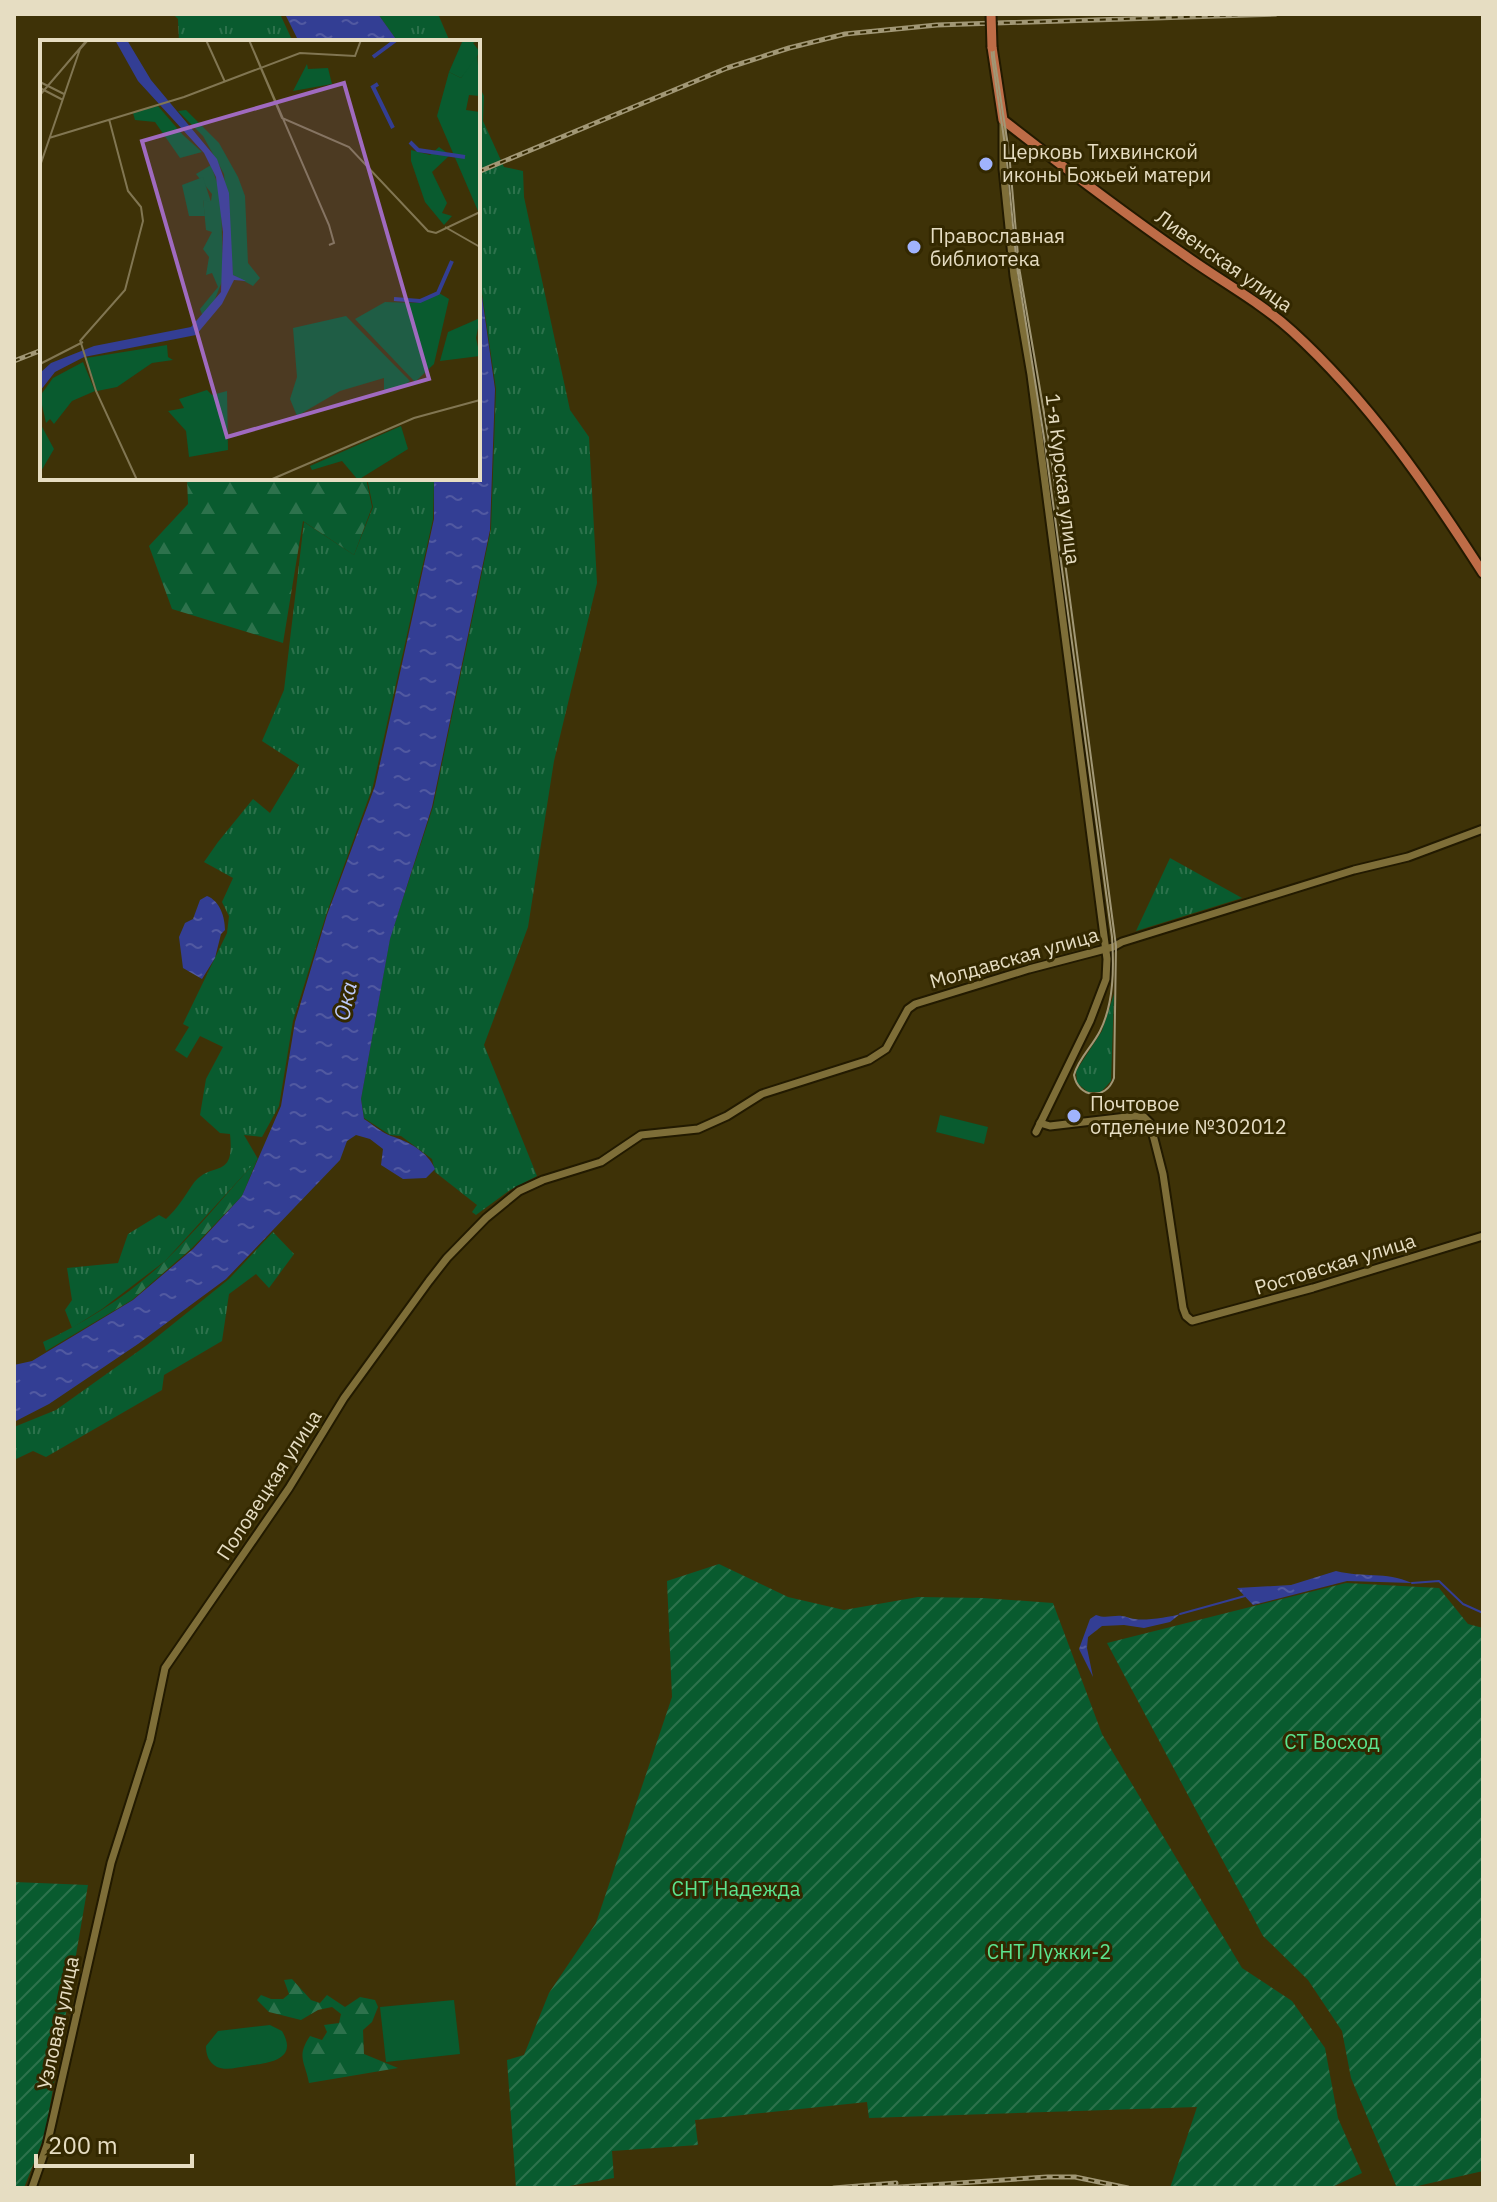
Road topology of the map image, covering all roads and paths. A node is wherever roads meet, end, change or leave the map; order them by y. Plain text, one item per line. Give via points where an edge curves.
1 (991, 14) edge
2 (1003, 120) junction
3 (1483, 573) edge
4 (1483, 829) edge
5 (1107, 948) junction
6 (1040, 1123) junction
7 (1036, 1132) dead end
8 (543, 1180) joint
9 (1483, 1236) edge
10 (111, 1863) joint
11 (32, 2188) edge

1 - 2 main road, 1-я Курская улица, bridge
2 - 3 main road, Ливенская улица via 1090,189 1293,332 1404,454
2 - 5 street, 1-я Курская улица via 1014,276
4 - 5 street, Молдавская улица via 1408,857
5 - 6 street, 1-я Курская улица via 1106,979 1090,1021
5 - 8 street, Молдавская улица via 915,1004 886,1049 869,1060 762,1094 698,1129 641,1135 601,1162
6 - 7 street, 1-я Курская улица
6 - 9 street, Ростовская улица via 1135,1116 1153,1127 1183,1308 1195,1321
8 - 10 street, Половецкая улица via 519,1191 486,1218 429,1281 165,1668 150,1740
10 - 11 street, Узловая улица via 47,2145

